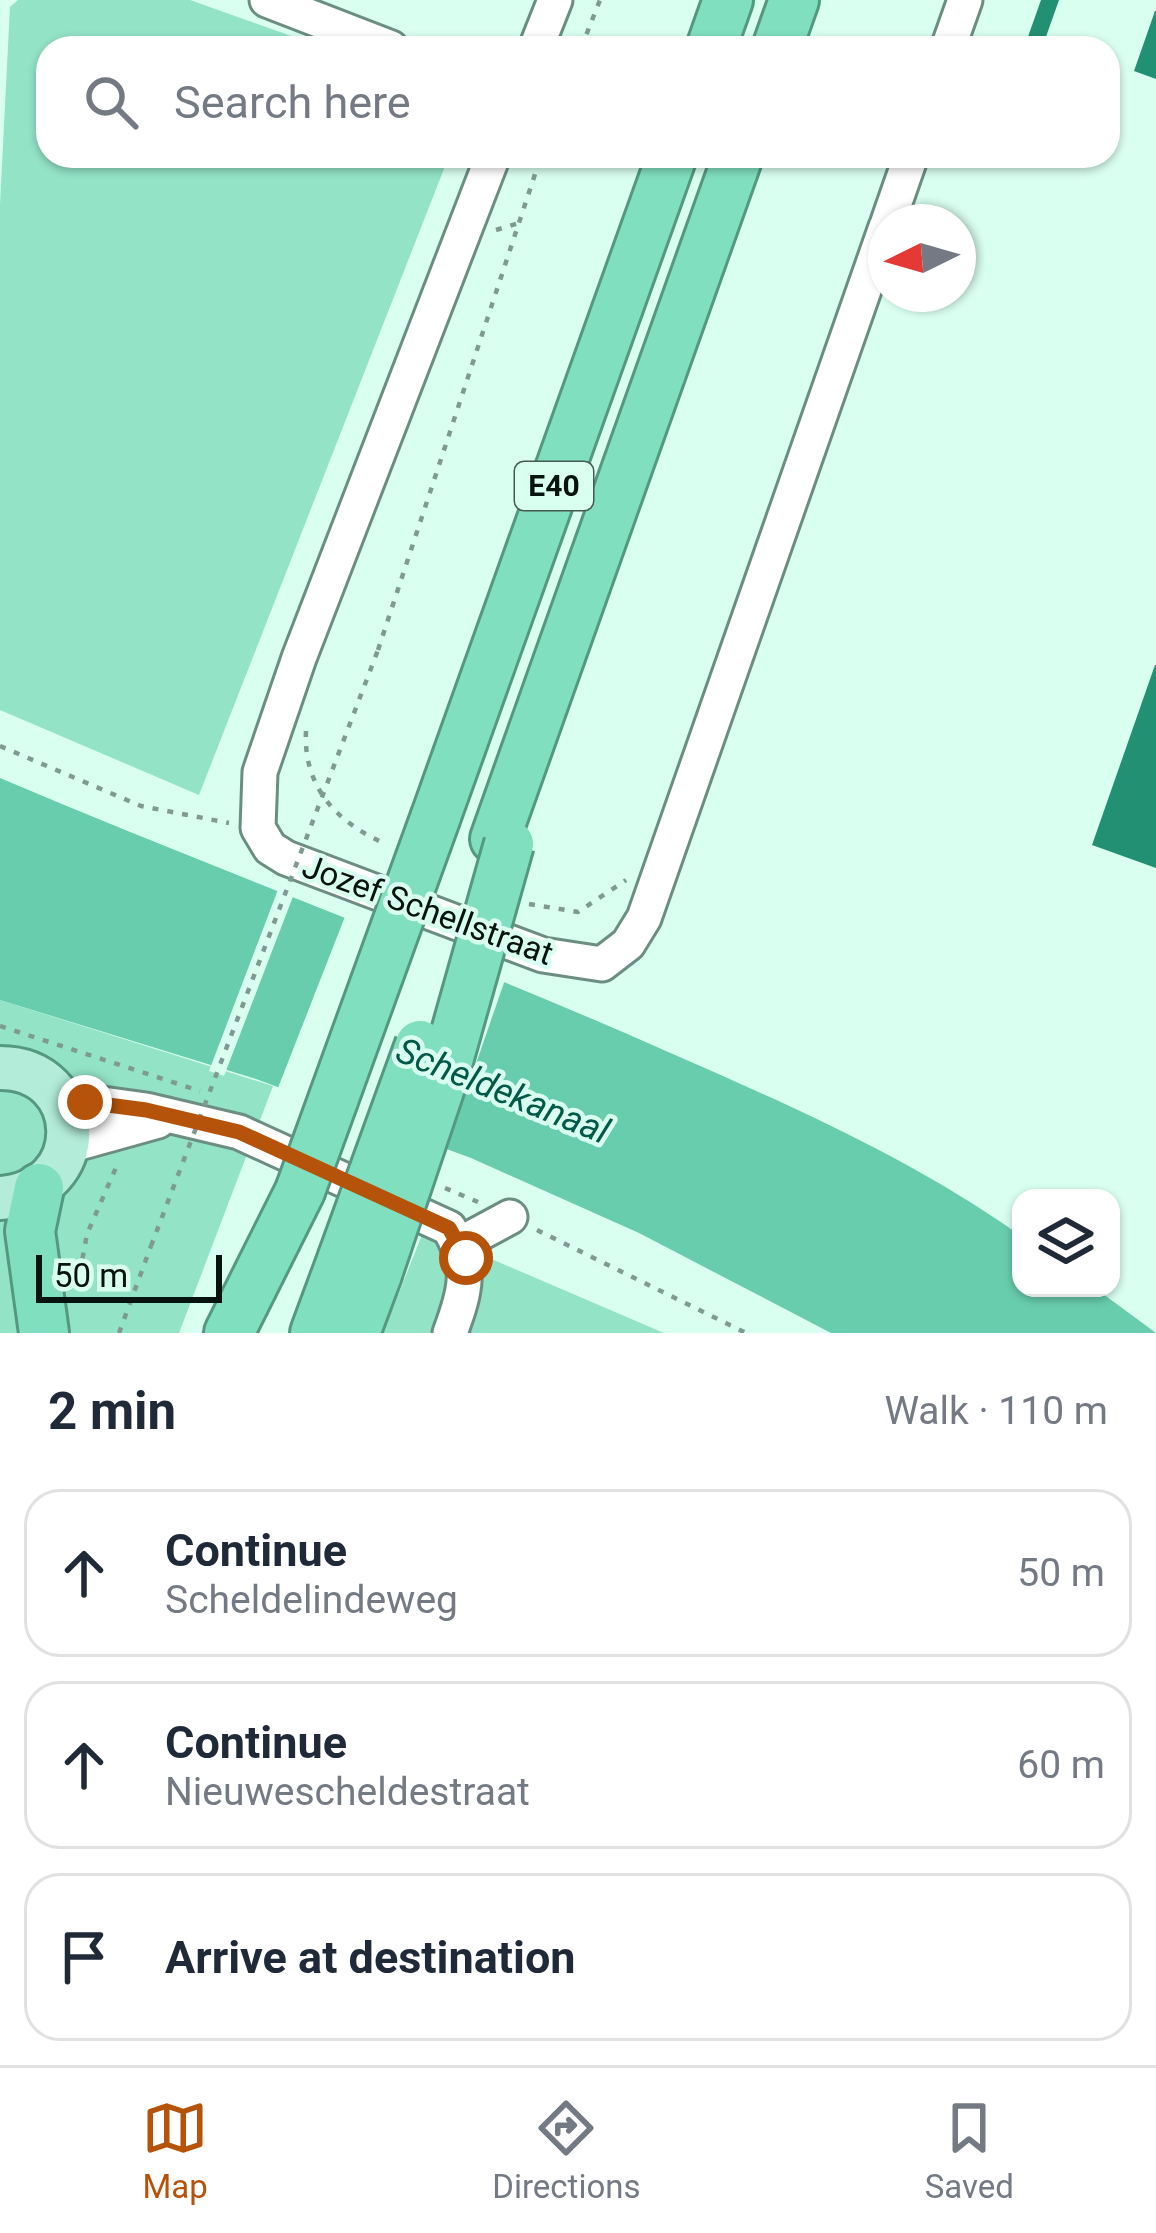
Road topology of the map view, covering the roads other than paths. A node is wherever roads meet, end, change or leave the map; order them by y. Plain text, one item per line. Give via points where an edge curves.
1 (267, 0) edge
2 (555, 0) edge
3 (728, 0) edge
4 (794, 0) edge
5 (964, 0) edge
6 (360, 36) edge
7 (541, 36) edge
8 (715, 36) edge
9 (781, 36) edge
10 (952, 36) edge
11 (489, 168) edge
12 (668, 168) edge
13 (734, 168) edge
14 (906, 168) edge
15 (894, 204) edge
16 (868, 279) edge
17 (0, 1068) edge
18 (59, 1098) junction
19 (176, 1116) junction
20 (68, 1146) junction
21 (304, 1177) junction
22 (13, 1199) edge
23 (510, 1217) road end
24 (279, 1237) junction
25 (458, 1245) junction
26 (359, 1267) junction
27 (19, 1333) edge
28 (44, 1333) edge
29 (229, 1333) edge
30 (249, 1333) edge
31 (315, 1333) edge
32 (355, 1333) edge
33 (450, 1333) edge

1 - 6 street
2 - 7 street
3 - 8 highway
4 - 9 highway
5 - 10 street
11 - 16 street, Jozef Schellstraat via 298,658 260,772 258,828 286,858 543,956 602,964 628,944 658,883
12 - 21 highway, E40, bridge
13 - 26 highway, E40, bridge via 548,689
14 - 15 street, Jozef Schellstraat
17 - 18 main road via 36,1076
18 - 19 street
18 - 20 main road
19 - 20 street
19 - 21 street via 239,1132
20 - 22 main road via 62,1162
21 - 24 highway, E40
21 - 25 street via 449,1228
22 - 27 highway
22 - 28 highway via 30,1231
23 - 25 street
24 - 29 highway
24 - 30 highway, E40
25 - 33 street via 467,1288
26 - 31 highway, E40
26 - 32 highway

